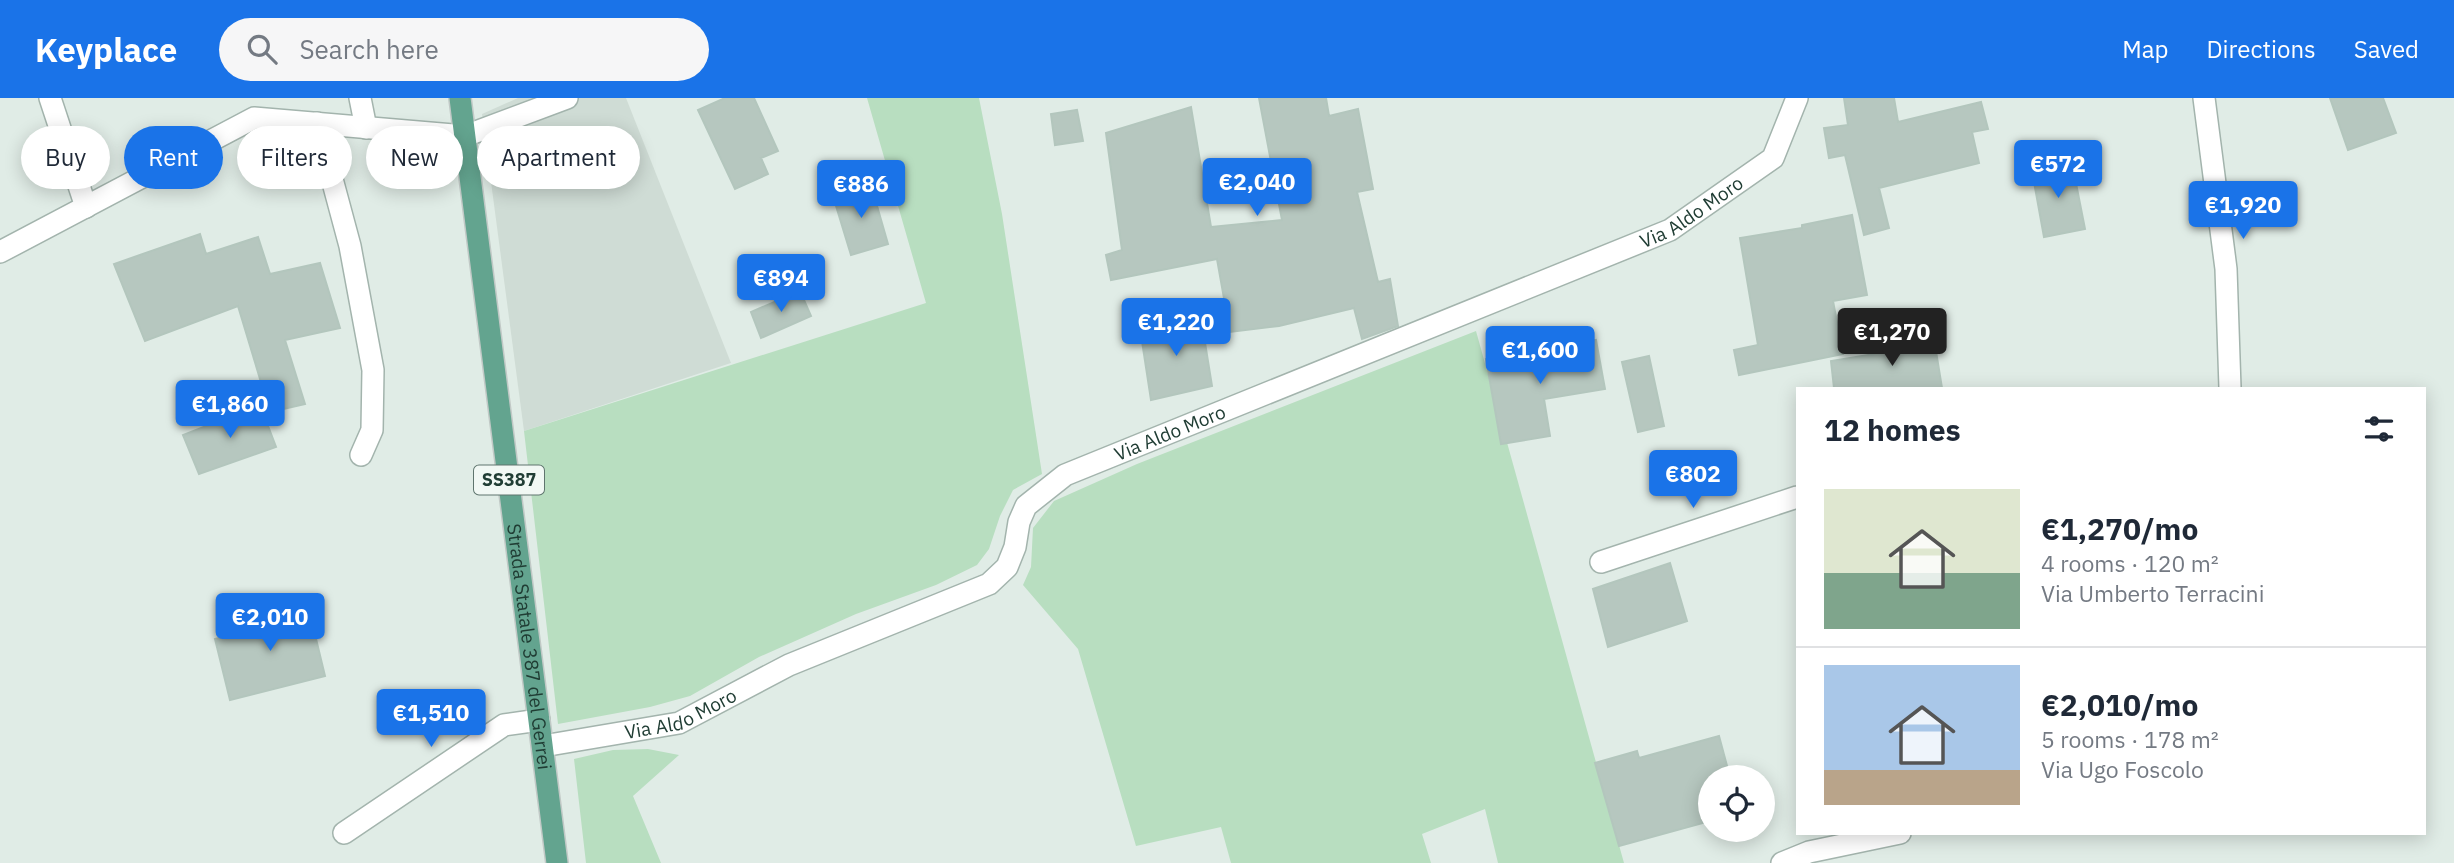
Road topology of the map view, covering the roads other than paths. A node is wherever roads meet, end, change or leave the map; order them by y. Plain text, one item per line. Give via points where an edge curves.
1 (50, 98) edge
2 (360, 98) edge
3 (460, 98) edge
4 (567, 98) edge
5 (1797, 98) edge
6 (2204, 98) edge
7 (317, 123) junction
8 (366, 128) joint
9 (465, 136) junction
10 (86, 207) junction
11 (0, 252) edge
12 (2230, 387) edge
13 (361, 455) dead end
14 (1796, 496) edge
15 (1601, 562) dead end
16 (539, 720) junction
17 (543, 746) junction
18 (344, 833) dead end
19 (1890, 835) edge
20 (557, 863) edge
21 (1782, 863) edge

1 - 10 street
2 - 8 street
3 - 9 main road, Strada Statale 387 del Gerrei / SS387
4 - 9 street
5 - 17 street, Via Aldo Moro via 1773,158 1670,230 1065,475 1026,506 1007,567 989,584 789,665 679,723
6 - 12 street via 2226,269
7 - 8 street
7 - 10 street via 254,118
7 - 13 street via 350,246 373,370 372,430
9 - 16 main road, Strada Statale 387 del Gerrei / SS387
10 - 11 street
14 - 15 street
16 - 17 main road, Strada Statale 387 del Gerrei / SS387
16 - 18 street via 504,725
17 - 20 main road, Strada Statale 387 del Gerrei / SS387
19 - 21 street via 1809,852

